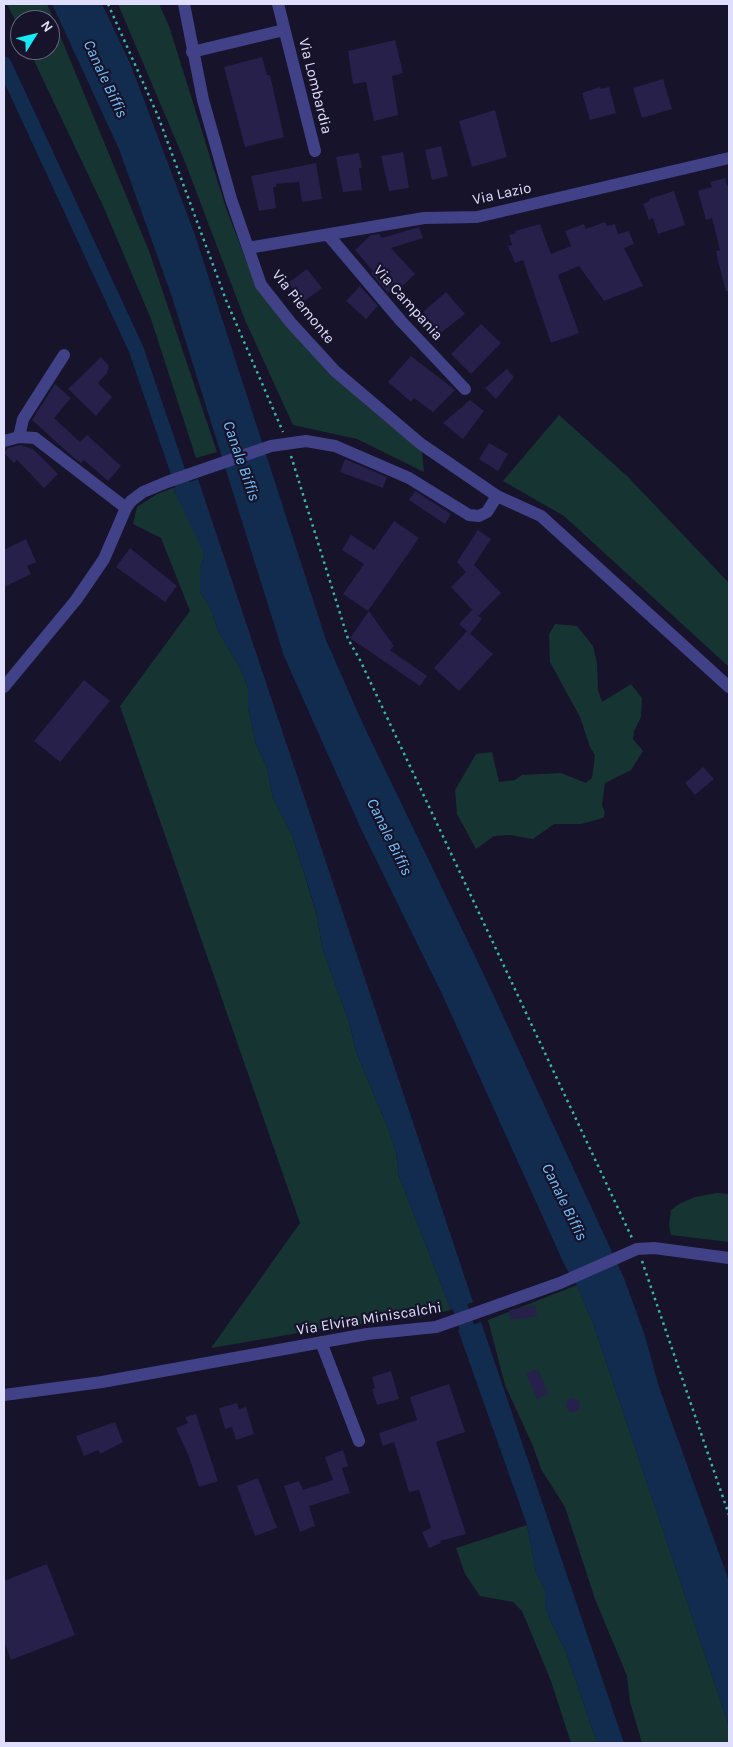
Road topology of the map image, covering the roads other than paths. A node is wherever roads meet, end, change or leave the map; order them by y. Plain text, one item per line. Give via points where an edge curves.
1 (184, 4) edge
2 (278, 4) edge
3 (284, 30) junction
4 (192, 52) junction
5 (315, 151) dead end
6 (729, 158) edge
7 (329, 236) junction
8 (248, 248) junction
9 (64, 355) dead end
10 (465, 389) dead end
11 (19, 437) junction
12 (4, 441) edge
13 (496, 496) junction
14 (126, 508) junction
15 (4, 687) edge
16 (729, 687) edge
17 (729, 1258) edge
18 (321, 1342) junction
19 (4, 1395) edge
20 (359, 1441) dead end

1 - 4 street, Via Piemonte
2 - 3 street, Via Lombardia
3 - 4 street, Via Lombardia
3 - 5 street, Via Lombardia
4 - 8 street, Via Piemonte via 231,199
6 - 7 street, Via Lazio via 477,217 424,218
7 - 8 street, Via Lazio
7 - 10 street, Via Campania via 400,321
8 - 13 street, Via Piemonte via 261,285 335,371 421,444
9 - 11 street via 23,419
11 - 12 street
11 - 14 street via 35,438 45,444
13 - 14 street via 487,512 479,516 469,515 409,478 335,446 319,442 287,442 167,482 143,492
13 - 16 street, Via Piemonte via 541,516
14 - 15 street via 104,559 76,600
17 - 18 street, Via Elvira Miniscalchi via 654,1248 631,1251 560,1283 436,1328
18 - 19 street, Via Elvira Miniscalchi via 102,1382
18 - 20 street

